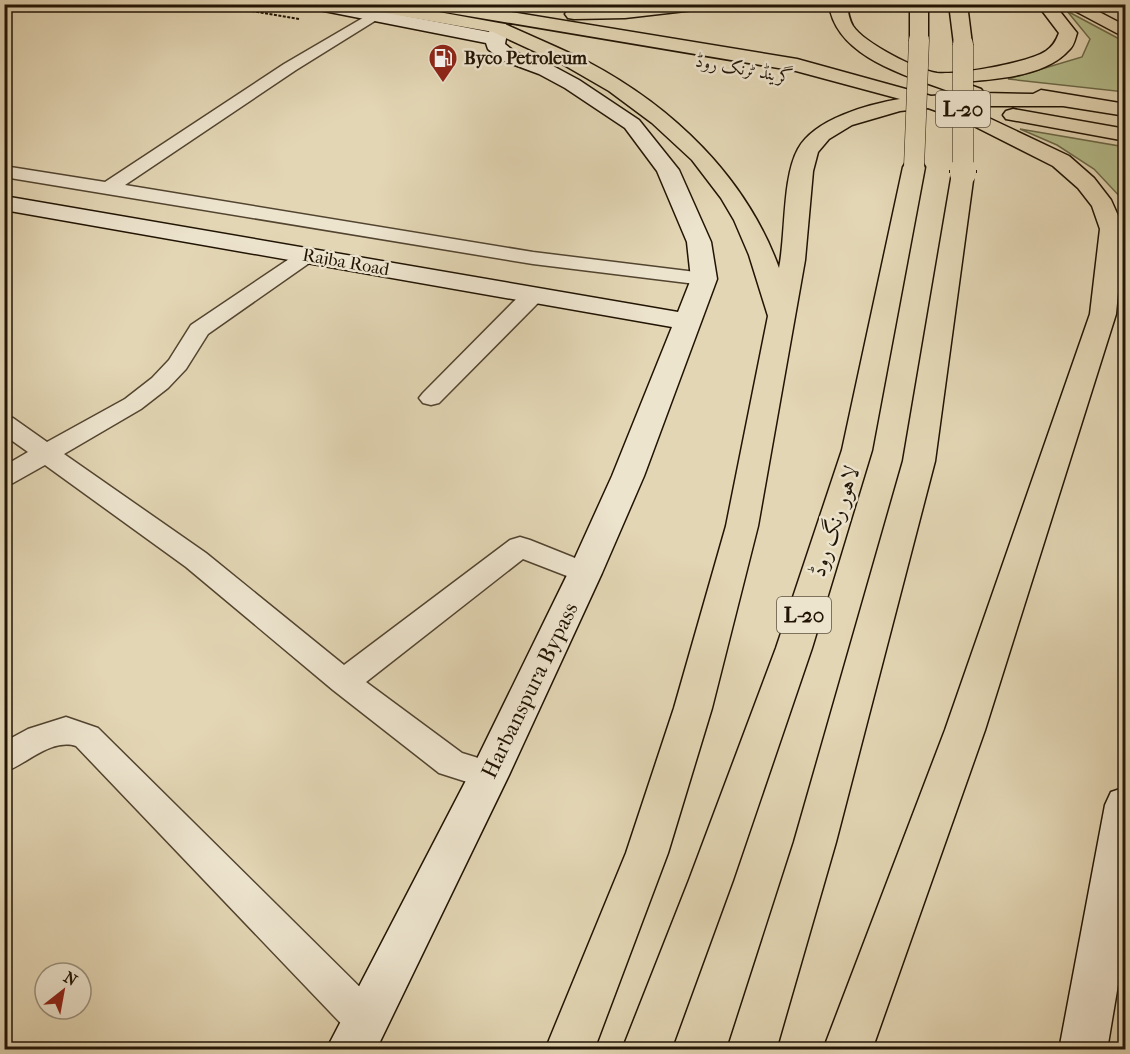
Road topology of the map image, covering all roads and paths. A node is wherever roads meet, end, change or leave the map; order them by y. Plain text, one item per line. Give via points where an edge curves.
1 (241, 4) edge
2 (314, 4) edge
3 (427, 4) edge
4 (476, 4) edge
5 (703, 4) edge
6 (838, 4) edge
7 (919, 4) edge
8 (958, 4) edge
9 (1046, 4) edge
10 (1070, 4) edge
11 (1121, 4) edge
12 (1125, 8) edge
13 (512, 9) junction
14 (368, 10) edge
15 (299, 19) dead end
16 (497, 33) junction
17 (1125, 33) edge
18 (819, 81) junction
19 (867, 82) junction
20 (934, 90) junction
21 (995, 99) junction
22 (1062, 100) junction
23 (1125, 110) edge
24 (1125, 125) edge
25 (1125, 135) edge
26 (4, 171) edge
27 (107, 189) junction
28 (4, 203) edge
29 (308, 255) junction
30 (704, 279) junction
31 (533, 295) junction
32 (1114, 303) edge
33 (781, 316) junction
34 (687, 321) junction
35 (431, 398) dead end
36 (4, 423) edge
37 (46, 452) junction
38 (4, 477) edge
39 (585, 573) junction
40 (344, 682) junction
41 (4, 759) edge
42 (489, 775) junction
43 (1125, 805) edge
44 (358, 1035) edge
45 (569, 1050) edge
46 (646, 1050) edge
47 (751, 1050) edge
48 (847, 1050) edge
49 (1083, 1050) edge

1 - 15 path via 234,8
2 - 14 street
3 - 19 main road via 796,65
4 - 13 main road, گرینڈ ٹرنک روڈ
5 - 13 main road via 625,13
6 - 20 main road via 837,16 844,29 864,47
7 - 46 main road, لاہور رنگ روڈ / L-20, bridge via 914,167 857,450 794,648
8 - 47 main road, L-20, bridge via 963,44 963,173 919,461 815,842
9 - 20 main road via 1068,33 1067,42 1056,54
10 - 17 main road
11 - 12 street
13 - 20 main road, گرینڈ ٹرنک روڈ
14 - 16 street
14 - 27 street
16 - 18 main road, گرینڈ ٹرنک روڈ
16 - 30 street via 498,49 508,56 546,70 632,124 669,170 699,242
16 - 33 main road via 593,73 689,145 718,177 746,220 763,256
18 - 19 main road
18 - 20 main road, گرینڈ ٹرنک روڈ
19 - 20 main road
20 - 21 main road via 962,90
20 - 22 main road, گرینڈ ٹرنک روڈ
20 - 25 main road, گرینڈ ٹرنک روڈ
20 - 32 main road via 1060,161 1086,183 1103,205 1112,229
20 - 33 main road via 845,121 807,150 793,260
21 - 22 main road
21 - 24 main road
22 - 23 main road, گرینڈ ٹرنک روڈ
26 - 27 street
27 - 30 street via 533,258
28 - 29 street, Rajba Road
29 - 31 street, Rajba Road
29 - 37 street via 199,330 178,364 133,404
30 - 34 street, Harbanspura Bypass
31 - 34 street, Rajba Road
31 - 35 street
32 - 48 main road via 1072,402 965,730
33 - 45 main road via 742,526 693,708 647,853
34 - 39 street, Harbanspura Bypass via 628,476
36 - 37 street
37 - 38 street
37 - 40 street via 196,560
39 - 40 street via 520,547
39 - 42 street, Harbanspura Bypass
40 - 42 street via 451,763
41 - 44 street via 39,738 66,730 87,737
42 - 44 street, Harbanspura Bypass
43 - 49 street

